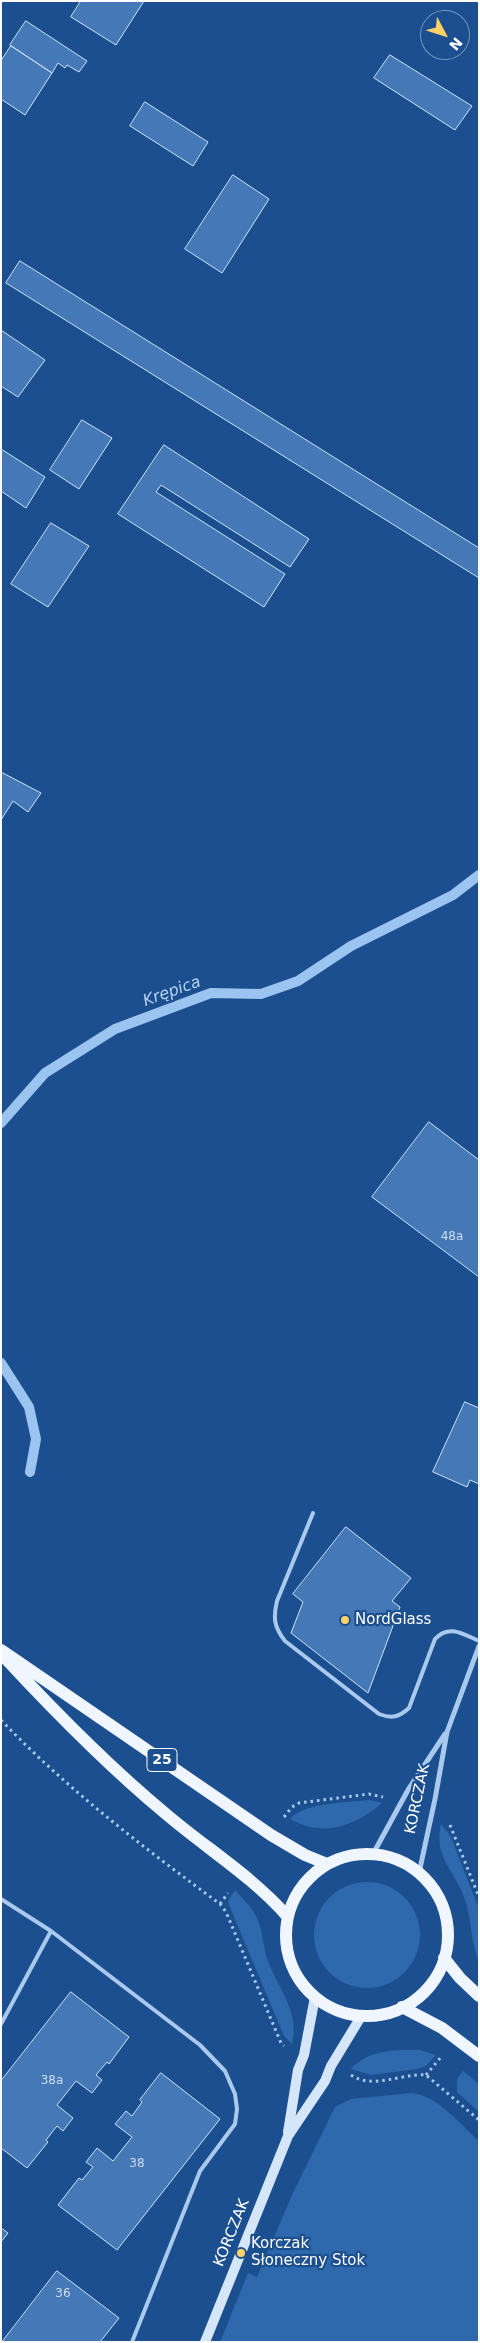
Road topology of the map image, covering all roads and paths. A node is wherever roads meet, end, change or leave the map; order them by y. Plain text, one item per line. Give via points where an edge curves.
1 (313, 1513) dead end
2 (479, 1641) edge
3 (479, 1646) edge
4 (1, 1650) edge
5 (1, 1655) edge
6 (1, 1720) edge
7 (447, 1732) junction
8 (401, 1803) junction
9 (431, 1814) junction
10 (271, 1835) junction
11 (373, 1854) junction
12 (327, 1864) junction
13 (243, 1872) junction
14 (419, 1873) junction
15 (479, 1897) edge
16 (1, 1899) edge
17 (220, 1904) junction
18 (288, 1917) junction
19 (51, 1932) junction
20 (444, 1958) junction
21 (479, 1996) edge
22 (315, 1998) junction
23 (402, 2007) junction
24 (362, 2016) junction
25 (1, 2024) edge
26 (304, 2055) junction
27 (479, 2056) edge
28 (331, 2066) junction
29 (479, 2120) edge
30 (288, 2136) junction
31 (132, 2342) edge
32 (205, 2342) edge

1 - 2 lane via 277,1601 274,1615 276,1630 285,1641 379,1714 390,1718 401,1716 409,1708 435,1639 441,1633 456,1631
3 - 7 street, KORCZAK
4 - 10 main road, 25
5 - 13 main road, 25 via 112,1768 167,1815
6 - 17 path via 46,1764 148,1851
7 - 8 street, KORCZAK
7 - 9 street, KORCZAK
8 - 10 path via 369,1794 299,1803 292,1807
8 - 11 street, KORCZAK
9 - 14 street, KORCZAK
9 - 15 path via 445,1818 452,1827
10 - 12 main road, 25
11 - 12 main road via 358,1854
11 - 14 main road via 405,1863
12 - 18 main road via 296,1896
13 - 17 path
13 - 18 main road, 25
14 - 20 main road via 432,1886 441,1903 448,1940
16 - 19 lane
17 - 26 path via 280,2043
18 - 22 main road via 286,1934 291,1961 303,1985
19 - 25 lane
19 - 31 lane via 216,2059 226,2071 235,2094 234,2124 200,2171
20 - 21 main road
20 - 23 main road via 435,1978 421,1995
22 - 24 main road via 330,2007
22 - 26 street
23 - 24 main road via 383,2014
23 - 27 main road via 442,2028
24 - 28 street
26 - 30 street via 298,2070
28 - 29 path via 368,2082 426,2075
28 - 30 street via 325,2081
30 - 32 street, KORCZAK

